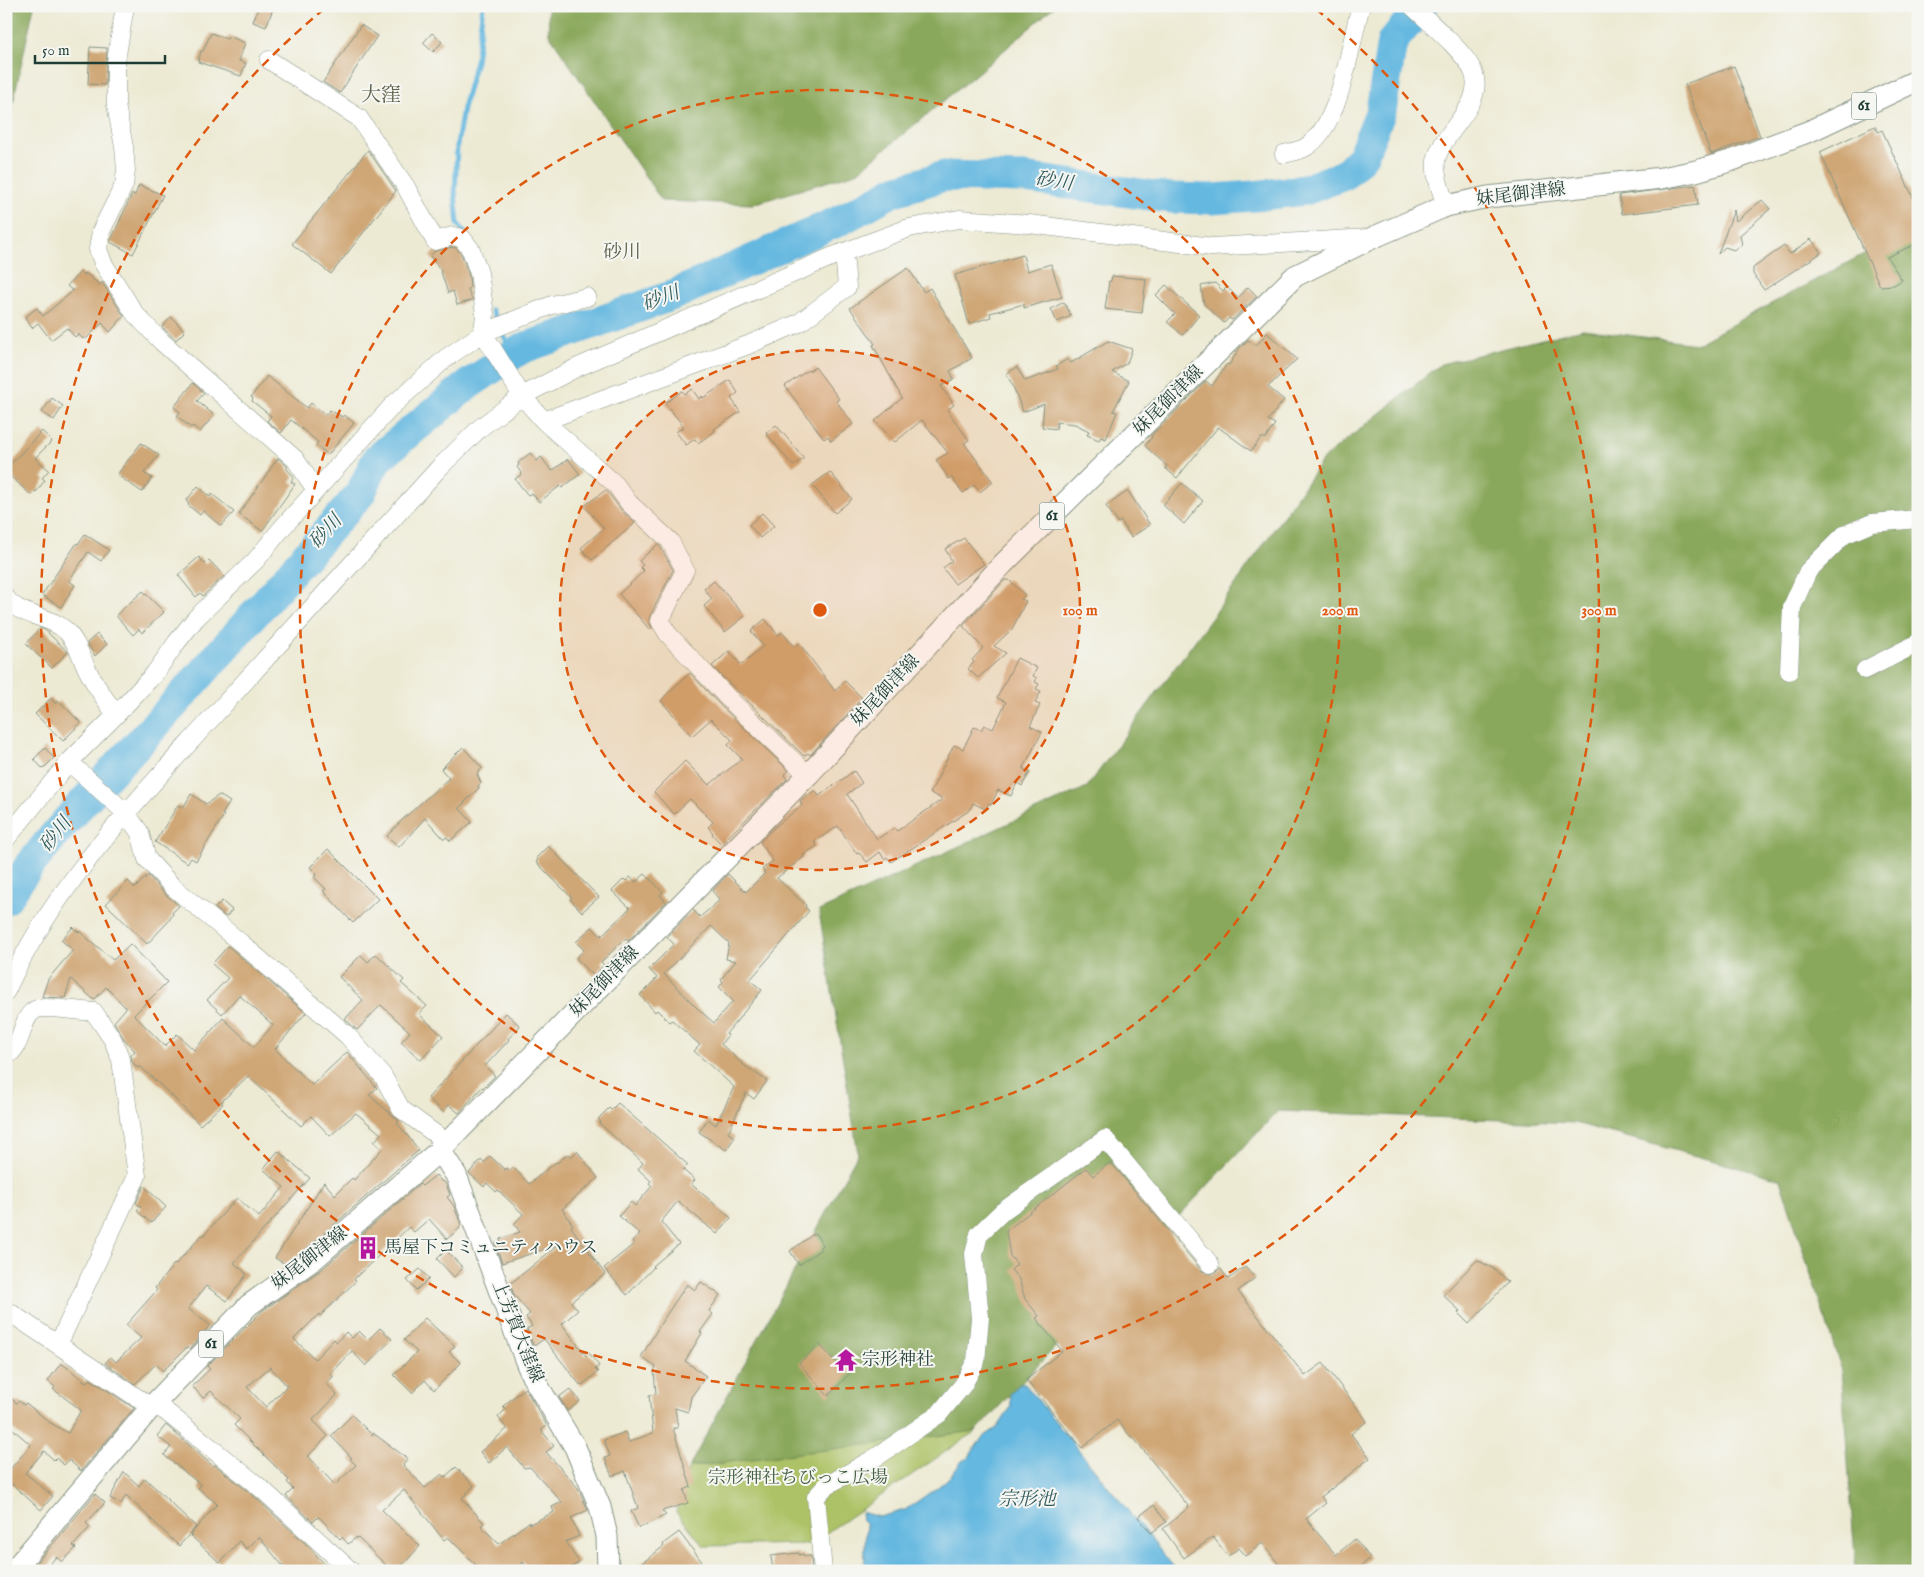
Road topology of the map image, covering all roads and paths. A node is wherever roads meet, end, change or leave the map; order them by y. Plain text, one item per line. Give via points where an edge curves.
1 (125, 6) edge
2 (1360, 6) edge
3 (1412, 6) edge
4 (269, 60) dead end
5 (1918, 80) edge
6 (1284, 154) dead end
7 (1446, 206) junction
8 (1372, 238) junction
9 (844, 252) junction
10 (587, 297) dead end
11 (492, 331) junction
12 (519, 391) junction
13 (544, 421) junction
14 (316, 490) junction
15 (1918, 519) edge
16 (6, 598) edge
17 (1918, 643) edge
18 (1865, 670) dead end
19 (1789, 671) dead end
20 (116, 715) junction
21 (72, 764) junction
22 (808, 775) junction
23 (121, 808) junction
24 (6, 839) edge
25 (6, 991) edge
26 (6, 1056) edge
27 (440, 1150) junction
28 (1210, 1264) dead end
29 (6, 1310) edge
30 (58, 1345) junction
31 (153, 1405) junction
32 (13, 1571) edge
33 (350, 1571) edge
34 (608, 1571) edge
35 (823, 1571) edge

1 - 14 street via 116,62 116,105 126,170 124,185 101,231 98,249 103,262 135,314 162,342 295,459
2 - 6 street via 1338,98 1322,132 1305,148
3 - 7 street via 1466,60 1476,83 1473,97 1436,160 1436,172
4 - 11 street via 359,118 406,187 435,241 453,236 462,238 471,250 479,273 485,314
5 - 7 main road, 妹尾御津線 / 61 via 1810,131 1696,171 1662,178 1488,197
7 - 8 main road, 妹尾御津線 / 61
8 - 9 street via 1212,247 1029,224 958,219 909,228
8 - 22 main road, 妹尾御津線 / 61 via 1295,276 1002,564
9 - 12 street
9 - 13 street via 847,287 799,323
10 - 11 street via 552,305
11 - 12 street
11 - 14 street via 446,358 393,405
12 - 13 street
12 - 23 street via 439,468
13 - 22 street via 616,485 670,541 685,570 660,621 668,634 728,698
14 - 20 street via 256,560 196,618 155,673
15 - 19 street via 1872,523 1844,535 1808,571 1792,607
16 - 20 street via 18,609 49,620 66,631
17 - 18 street
20 - 21 street
21 - 23 street
21 - 24 street
22 - 27 main road, 妹尾御津線 / 61
23 - 25 street via 34,935
23 - 27 street via 140,833 147,859 172,887 348,1036 383,1076 400,1109 438,1136
26 - 30 street via 15,1048 30,1014 40,1008 94,1012 113,1040 121,1060 137,1176
27 - 31 main road, 妹尾御津線 / 61 via 313,1260 249,1305
27 - 34 main road, 上芳賀大窪線 via 456,1175 532,1376 575,1447 596,1498 607,1536
28 - 35 street via 1105,1139 1003,1211 979,1234 974,1254 980,1318 976,1361 939,1414 878,1456 826,1486 816,1497
29 - 30 street
30 - 31 street via 145,1403
31 - 32 main road, 妹尾御津線 / 61
31 - 33 street via 164,1410 263,1490

